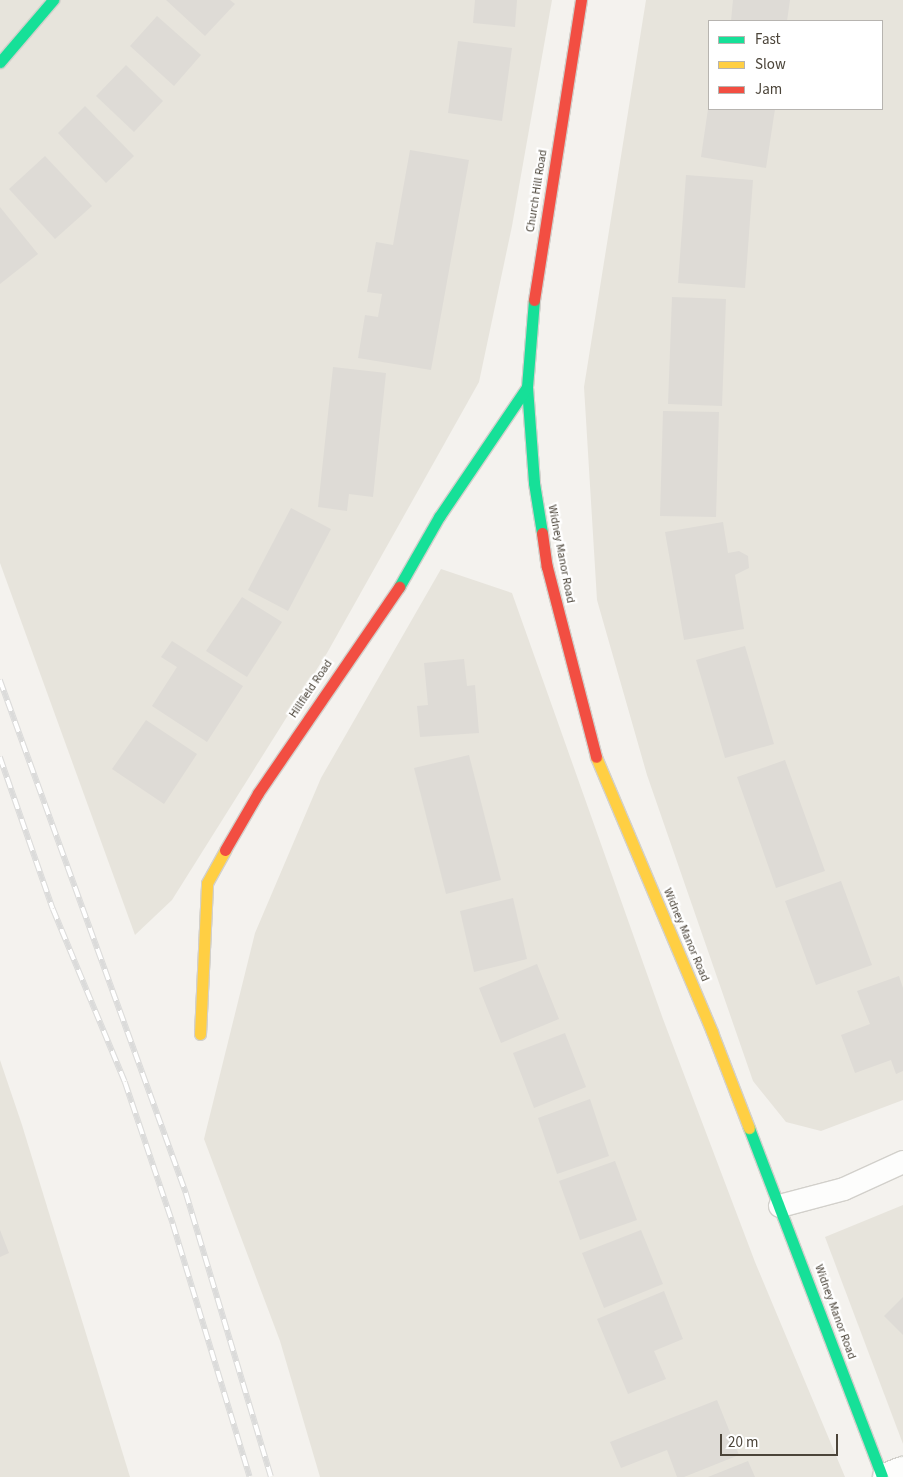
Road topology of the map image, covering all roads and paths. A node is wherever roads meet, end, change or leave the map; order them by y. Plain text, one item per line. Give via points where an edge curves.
1 (53, 0) edge
2 (580, 0) edge
3 (0, 62) edge
4 (527, 387) junction
5 (200, 1034) dead end
6 (903, 1162) edge
7 (780, 1206) junction
8 (903, 1471) edge
9 (882, 1477) edge
10 (887, 1477) edge

1 - 3 street
2 - 4 street, Church Hill Road via 536,282
4 - 5 street, Hillfield Road via 439,517 402,582 258,792 207,883
4 - 7 street, Widney Manor Road via 534,484 547,567 592,744
6 - 7 lane via 844,1189
7 - 9 street, Widney Manor Road
8 - 10 street

